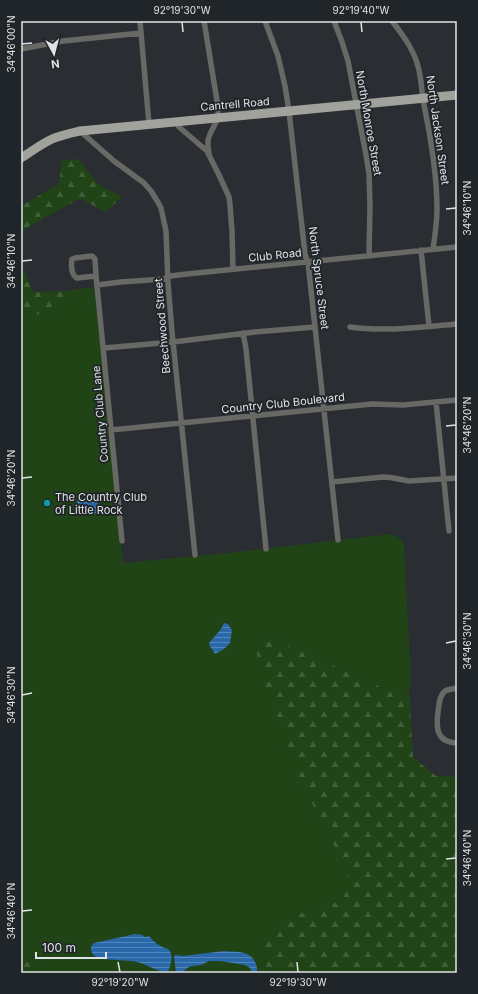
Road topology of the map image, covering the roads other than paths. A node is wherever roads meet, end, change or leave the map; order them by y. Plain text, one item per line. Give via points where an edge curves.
1 (140, 21) edge
2 (204, 21) edge
3 (266, 21) edge
4 (334, 21) edge
5 (392, 21) edge
6 (141, 33) junction
7 (21, 49) edge
8 (457, 95) edge
9 (423, 98) junction
10 (357, 105) junction
11 (289, 111) junction
12 (218, 118) junction
13 (176, 122) junction
14 (149, 124) junction
15 (80, 131) junction
16 (210, 157) junction
17 (21, 158) edge
18 (457, 247) edge
19 (433, 249) junction
20 (420, 250) junction
21 (369, 256) junction
22 (308, 262) junction
23 (233, 269) junction
24 (96, 276) junction
25 (168, 278) junction
26 (97, 284) junction
27 (457, 324) edge
28 (429, 326) junction
29 (315, 327) junction
30 (350, 327) dead end
31 (243, 333) junction
32 (173, 342) junction
33 (104, 348) junction
34 (457, 400) edge
35 (436, 402) junction
36 (324, 409) junction
37 (252, 416) junction
38 (182, 423) junction
39 (111, 430) junction
40 (457, 478) edge
41 (443, 479) junction
42 (332, 482) junction
43 (449, 531) dead end
44 (338, 540) dead end
45 (122, 541) dead end
46 (266, 549) dead end
47 (195, 555) dead end
48 (457, 688) edge
49 (457, 743) edge

1 - 6 street
2 - 12 street
3 - 11 street, North Spruce Street via 281,64
4 - 10 street, North Monroe Street via 348,61
5 - 9 street, North Jackson Street via 417,63
6 - 7 street via 63,41
6 - 14 street
8 - 9 main road, Cantrell Road
9 - 10 main road, Cantrell Road
9 - 19 street, North Jackson Street via 436,191
10 - 11 main road, Cantrell Road
10 - 21 street, North Monroe Street via 368,173
11 - 12 main road, Cantrell Road
11 - 22 street, North Spruce Street
12 - 13 main road, Cantrell Road
12 - 16 street via 208,140
13 - 14 main road, Cantrell Road
13 - 16 street via 207,151
14 - 15 main road, Cantrell Road
15 - 17 main road, Cantrell Road via 52,139
15 - 25 street, Beechwood Street via 144,183 159,204 166,231
16 - 23 street via 229,197
18 - 19 street, Club Road
19 - 20 street, Club Road
20 - 21 street, Club Road
20 - 28 street
21 - 22 street, Club Road
22 - 23 street, Club Road
22 - 29 street, North Spruce Street
23 - 25 street, Club Road
24 - 24 street, Country Club Lane via 75,277 72,260 94,257
24 - 26 street, Country Club Lane
25 - 26 street
25 - 32 street, Beechwood Street
26 - 33 street, Country Club Lane
27 - 28 street
28 - 30 street via 392,330
29 - 31 street
29 - 36 street, North Spruce Street
31 - 32 street
31 - 37 street
32 - 33 street
32 - 38 street, Beechwood Street
33 - 39 street, Country Club Lane
34 - 35 street, Country Club Boulevard
35 - 36 street, Country Club Boulevard
35 - 41 street
36 - 37 street, Country Club Boulevard
36 - 42 street, North Spruce Street
37 - 38 street, Country Club Boulevard
37 - 46 street
38 - 39 street, Country Club Boulevard
38 - 47 street, Beechwood Street
39 - 45 street, Country Club Lane
40 - 41 street
41 - 42 street via 403,481 384,477
41 - 43 street
42 - 44 street, North Spruce Street
48 - 49 street via 442,694 437,724 442,737

